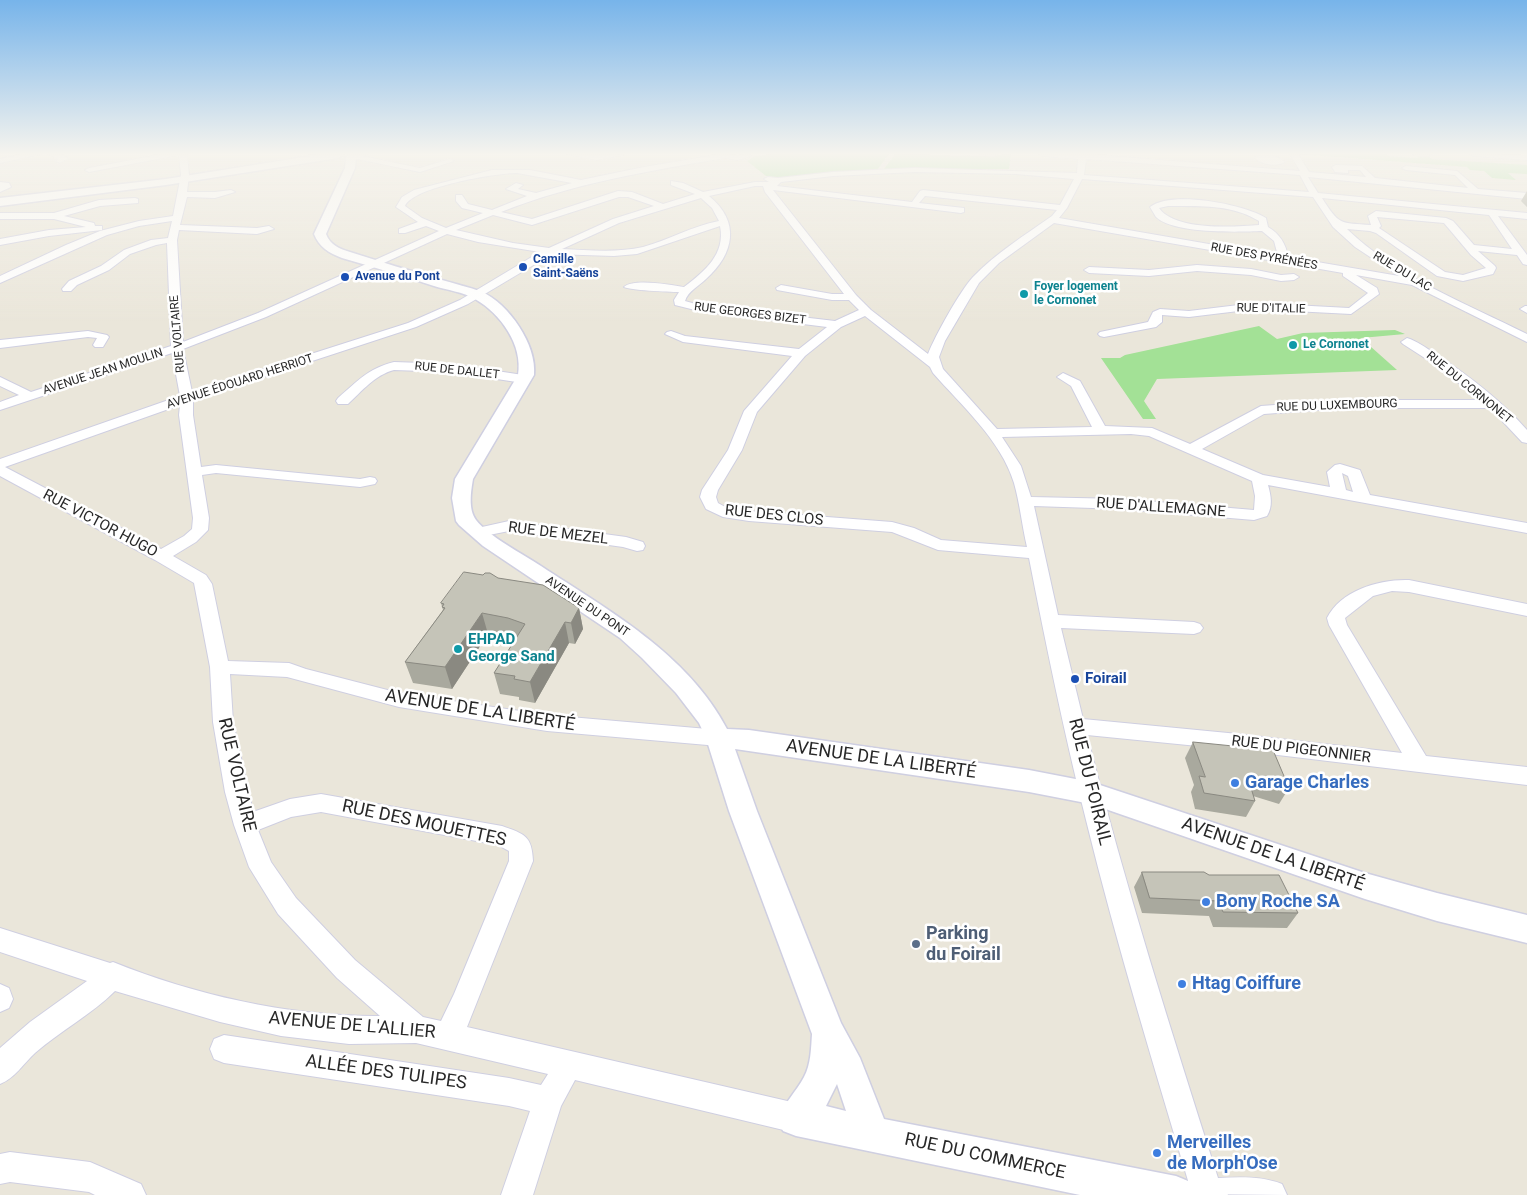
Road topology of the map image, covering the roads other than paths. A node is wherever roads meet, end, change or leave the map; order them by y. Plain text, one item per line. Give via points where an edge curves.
1 (76, 210) edge
2 (179, 210) edge
3 (331, 210) edge
4 (403, 210) edge
5 (481, 210) edge
6 (496, 210) edge
7 (572, 210) edge
8 (650, 210) edge
9 (717, 210) edge
10 (788, 210) edge
11 (1062, 210) edge
12 (1156, 210) edge
13 (1237, 210) edge
14 (1326, 210) edge
15 (1469, 210) edge
16 (490, 212) junction
17 (1491, 212) junction
18 (0, 216) edge
19 (54, 216) junction
20 (1527, 216) edge
21 (1053, 220) junction
22 (176, 222) junction
23 (425, 223) junction
24 (724, 223) junction
25 (1449, 223) junction
26 (1462, 223) dead end
27 (1336, 225) junction
28 (122, 227) junction
29 (101, 228) junction
30 (1264, 228) junction
31 (1372, 228) junction
32 (269, 229) dead end
33 (402, 231) dead end
34 (446, 231) junction
35 (1131, 234) junction
36 (172, 240) junction
37 (0, 242) edge
38 (1122, 243) dead end
39 (1472, 248) junction
40 (551, 250) junction
41 (1184, 251) junction
42 (1519, 252) junction
43 (1284, 260) junction
44 (1527, 262) edge
45 (376, 263) junction
46 (1197, 268) junction
47 (1089, 270) dead end
48 (1345, 271) junction
49 (1294, 277) dead end
50 (0, 280) edge
51 (1415, 282) junction
52 (629, 287) dead end
53 (782, 288) dead end
54 (67, 289) dead end
55 (687, 290) junction
56 (478, 295) junction
57 (852, 297) junction
58 (867, 312) junction
59 (837, 325) junction
60 (671, 334) dead end
61 (1104, 334) dead end
62 (1527, 339) edge
63 (177, 342) junction
64 (1407, 342) dead end
65 (0, 344) edge
66 (99, 345) dead end
67 (801, 353) junction
68 (937, 362) junction
69 (1063, 377) dead end
70 (524, 379) junction
71 (0, 381) edge
72 (30, 396) junction
73 (186, 400) junction
74 (343, 401) dead end
75 (1492, 404) junction
76 (0, 406) edge
77 (1102, 431) junction
78 (994, 433) junction
79 (1527, 439) edge
80 (1191, 449) junction
81 (0, 464) edge
82 (0, 470) edge
83 (194, 472) junction
84 (1259, 479) junction
85 (370, 481) dead end
86 (1339, 494) junction
87 (1363, 498) junction
88 (1027, 501) junction
89 (1527, 528) edge
90 (479, 532) junction
91 (637, 546) dead end
92 (1035, 553) junction
93 (161, 556) junction
94 (200, 579) joint
95 (1527, 610) edge
96 (1051, 621) junction
97 (1194, 628) dead end
98 (220, 668) junction
99 (1074, 726) junction
100 (719, 738) junction
101 (1419, 763) junction
102 (1527, 776) edge
103 (1091, 793) junction
104 (245, 825) junction
105 (1527, 929) edge
106 (0, 940) edge
107 (113, 976) junction
108 (416, 1029) junction
109 (829, 1034) junction
110 (448, 1036) junction
111 (224, 1049) dead end
112 (3, 1061) edge
113 (569, 1064) junction
114 (548, 1101) junction
115 (796, 1118) junction
116 (871, 1133) junction
117 (0, 1169) edge
118 (130, 1195) edge
119 (517, 1195) edge
120 (1198, 1195) edge
121 (1271, 1195) edge

1 - 19 street
2 - 22 street, RUE VOLTAIRE
3 - 45 street, AVENUE DU PONT via 320,234 321,239 334,250
4 - 23 street
5 - 16 street
6 - 16 street, AVENUE JEAN MOULIN
7 - 16 street via 539,221
8 - 40 street, AVENUE ÉDOUARD HERRIOT via 600,227
9 - 24 street
10 - 57 street, RUE DU FOIRAIL
11 - 21 street
12 - 30 street via 1164,218 1183,224 1214,229
13 - 30 street via 1258,216 1263,220
14 - 27 street, RUE DU LAC
15 - 17 street
16 - 34 street, AVENUE JEAN MOULIN
17 - 20 street
17 - 42 street
18 - 19 street
19 - 29 street
21 - 35 street, RUE DES PYRÉNÉES
21 - 68 street via 975,281
22 - 28 street
22 - 32 street via 257,231
22 - 36 street, RUE VOLTAIRE
23 - 33 street
23 - 34 street
24 - 40 street via 702,227 641,255
24 - 55 street, RUE GEORGES BIZET via 727,233 725,247 718,260
25 - 26 street via 1454,220
25 - 31 street via 1376,214 1372,216 1376,226
25 - 39 street
27 - 31 street
27 - 51 street, RUE DU LAC via 1358,245
28 - 29 street
28 - 50 street via 78,242
29 - 37 street
30 - 43 street via 1279,240
31 - 39 street via 1447,276 1463,278 1489,272 1489,264
34 - 40 street via 491,242
34 - 45 street, AVENUE JEAN MOULIN
35 - 38 street
35 - 41 street, RUE DES PYRÉNÉES
36 - 54 street via 154,242 128,252
36 - 63 street, RUE VOLTAIRE
39 - 42 street
40 - 56 street, AVENUE ÉDOUARD HERRIOT
41 - 43 street, RUE DES PYRÉNÉES
41 - 46 street
42 - 44 street
43 - 48 street, RUE DES PYRÉNÉES
45 - 56 street, AVENUE DU PONT
45 - 63 street, AVENUE JEAN MOULIN via 207,336
46 - 47 street via 1148,273
46 - 49 street
48 - 51 street, RUE DES PYRÉNÉES
48 - 61 street, RUE D'ITALIE via 1373,290 1374,294 1351,311 1248,306 1189,314 1160,312 1152,324
51 - 62 street, RUE DU LAC
52 - 55 street, RUE GEORGES BIZET
53 - 57 street via 832,297
55 - 59 street, RUE GEORGES BIZET via 679,303 686,306
56 - 70 street, AVENUE DU PONT via 504,317 526,351
56 - 73 street, AVENUE ÉDOUARD HERRIOT via 390,333
57 - 58 street, RUE DU FOIRAIL
58 - 59 street, RUE DES CLOS
58 - 68 street, RUE DU FOIRAIL via 919,354
59 - 67 street, RUE DES CLOS
60 - 67 street via 683,339
63 - 72 street, AVENUE JEAN MOULIN
63 - 73 street, RUE VOLTAIRE
64 - 75 street, RUE DU CORNONET via 1441,363
65 - 66 street via 88,334 103,337
67 - 92 street, RUE DES CLOS via 751,411 735,450 710,490 711,506 723,512 749,516 892,527 938,545
68 - 78 street, RUE DU FOIRAIL via 936,370
69 - 77 street via 1076,384
70 - 74 street, RUE DE DALLET via 436,367 392,367 378,372
70 - 90 street, AVENUE DU PONT via 464,479 461,498 466,521
71 - 72 street
72 - 76 street, AVENUE JEAN MOULIN
73 - 81 street, AVENUE ÉDOUARD HERRIOT
73 - 83 street, RUE VOLTAIRE
75 - 79 street, RUE DU CORNONET
75 - 80 street, RUE DU LUXEMBOURG via 1344,404 1261,410
77 - 78 street
77 - 80 street via 1152,432
78 - 88 street, RUE DU FOIRAIL via 1014,466
80 - 84 street
82 - 93 street, RUE VICTOR HUGO
83 - 85 street via 216,469 360,483
83 - 93 street, RUE VOLTAIRE via 200,530
84 - 86 street
84 - 88 street, RUE D'ALLEMAGNE via 1263,508 1261,513 1254,515 1130,504
86 - 87 street
86 - 87 street via 1334,472 1340,468 1355,473
87 - 89 street
88 - 92 street, RUE DU FOIRAIL
90 - 91 street, RUE DE MEZEL via 509,526
90 - 100 street, AVENUE DU PONT via 650,652 709,718
92 - 96 street, RUE DU FOIRAIL
93 - 94 street, RUE VICTOR HUGO
94 - 98 street, RUE VOLTAIRE
95 - 101 street via 1392,585 1367,592 1339,612 1336,618 1338,625
96 - 97 street
96 - 99 street, RUE DU FOIRAIL
98 - 100 street, AVENUE DE LA LIBERTÉ via 289,670 399,700 547,723
98 - 104 street, RUE VOLTAIRE via 223,722
99 - 101 street, RUE DU PIGEONNIER
99 - 103 street, RUE DU FOIRAIL
100 - 103 street, AVENUE DE LA LIBERTÉ via 1029,781
100 - 109 street, AVENUE DU PONT via 743,811
101 - 102 street, RUE DU PIGEONNIER
103 - 105 street, AVENUE DE LA LIBERTÉ via 1364,886
103 - 120 street, RUE DU FOIRAIL
104 - 108 street, RUE VOLTAIRE via 261,867 287,906 346,969
104 - 110 street, RUE DES MOUETTES via 290,808 321,803 502,836 521,846 522,861
106 - 107 street, AVENUE DE L'ALLIER
107 - 108 street, AVENUE DE L'ALLIER via 220,1009 281,1022 349,1030
107 - 112 street
108 - 110 street, AVENUE DE L'ALLIER
109 - 115 street via 828,1055 819,1086
109 - 116 street via 858,1092
110 - 113 street, AVENUE DE L'ALLIER
111 - 114 street, ALLÉE DES TULIPES via 510,1092
113 - 114 street
113 - 115 street, AVENUE DE L'ALLIER
114 - 119 street
115 - 116 street, RUE DU COMMERCE
116 - 120 street, RUE DU COMMERCE via 980,1158
117 - 118 street via 90,1176
120 - 121 street, RUE DU COMMERCE via 1240,1192

